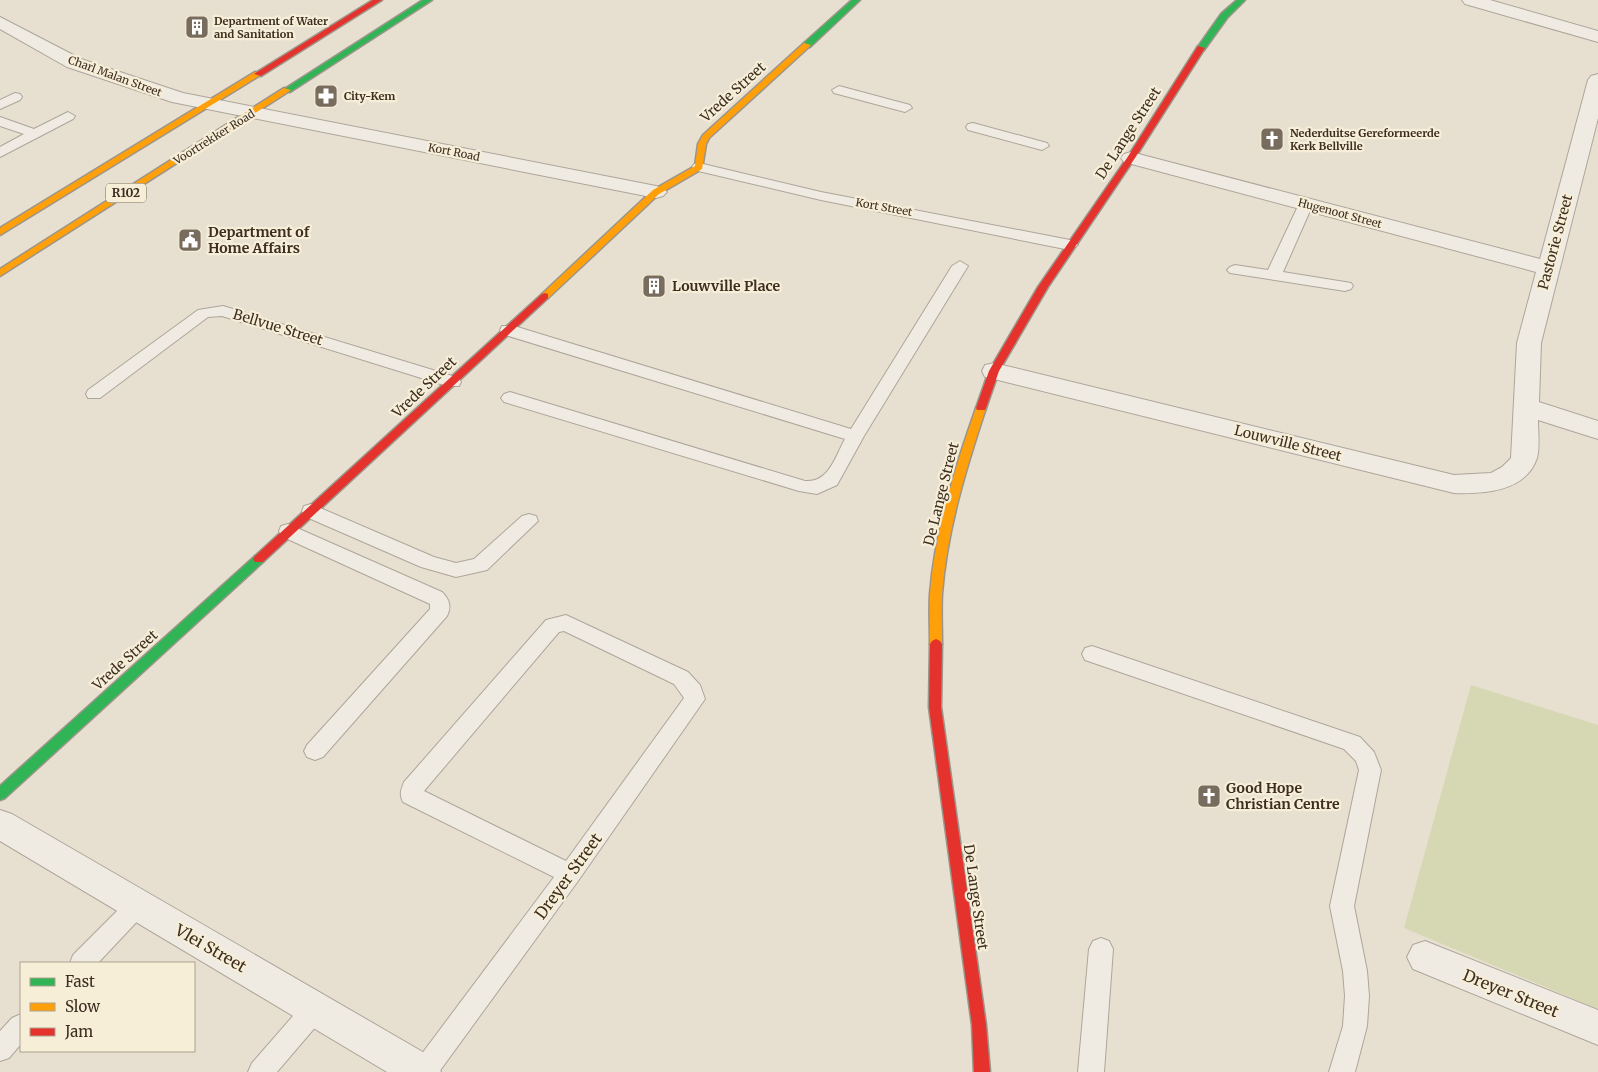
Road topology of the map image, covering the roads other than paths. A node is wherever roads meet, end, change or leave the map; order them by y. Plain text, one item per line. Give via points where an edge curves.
1 (378, 0) edge
2 (428, 0) edge
3 (856, 0) edge
4 (1242, 0) edge
5 (1471, 0) edge
6 (0, 22) edge
7 (1598, 37) edge
8 (1598, 80) edge
9 (839, 90) dead end
10 (15, 97) dead end
11 (208, 104) junction
12 (0, 105) edge
13 (905, 108) dead end
14 (253, 112) junction
15 (68, 116) dead end
16 (0, 121) edge
17 (973, 127) dead end
18 (36, 134) junction
19 (1042, 146) dead end
20 (0, 153) edge
21 (1131, 158) junction
22 (699, 167) junction
23 (656, 192) junction
24 (1306, 204) junction
25 (0, 232) edge
26 (1070, 245) junction
27 (960, 266) dead end
28 (1549, 268) junction
29 (1235, 270) dead end
30 (0, 274) edge
31 (1274, 275) junction
32 (1345, 286) dead end
33 (508, 330) junction
34 (994, 371) junction
35 (453, 382) junction
36 (94, 394) dead end
37 (510, 398) dead end
38 (1526, 407) junction
39 (1598, 430) edge
40 (855, 436) junction
41 (311, 511) junction
42 (529, 521) dead end
43 (288, 531) junction
44 (1092, 654) dead end
45 (315, 752) dead end
46 (0, 794) edge
47 (0, 824) edge
48 (570, 874) junction
49 (138, 905) junction
50 (1101, 949) dead end
51 (1424, 957) dead end
52 (83, 962) edge
53 (315, 1009) junction
54 (20, 1027) edge
55 (1598, 1028) edge
56 (0, 1049) edge
57 (261, 1072) edge
58 (423, 1072) edge
59 (982, 1072) edge
60 (1091, 1072) edge
61 (1342, 1072) edge

1 - 11 street, R102
2 - 14 street, Voortrekker Road / R102
3 - 22 street, Vrede Street via 706,137
4 - 21 street, De Lange Street via 1210,34
5 - 7 street
6 - 11 street, Charl Malan Street via 74,63 151,90
8 - 28 street, Pastorie Street
9 - 13 lane
10 - 12 lane
11 - 14 street, Charl Malan Street
11 - 25 street, R102
14 - 23 street, Kort Road
14 - 30 street, Voortrekker Road / R102
15 - 18 lane
16 - 18 lane
17 - 19 lane
18 - 20 lane
21 - 24 street, Hugenoot Street
21 - 26 street, De Lange Street
22 - 23 street, Vrede Street
22 - 26 lane, Kort Street via 821,196
23 - 33 street, Vrede Street
24 - 28 street, Hugenoot Street
24 - 31 lane
26 - 34 street, De Lange Street
27 - 40 lane
28 - 38 street, Pastorie Street via 1529,343
29 - 31 lane
31 - 32 lane
33 - 35 street, Vrede Street
33 - 40 lane
34 - 38 street, Louwville Street via 1454,484 1487,484 1520,467 1524,458
34 - 59 street, De Lange Street via 968,445 943,548 936,594 934,644 935,707 979,1025
35 - 36 lane, Bellvue Street via 223,311 204,313
35 - 41 street, Vrede Street
37 - 40 lane via 805,487 817,488 831,481
38 - 39 street
41 - 42 lane via 428,562 456,570 480,565
41 - 43 street, Vrede Street
43 - 45 lane via 435,597 441,606 440,611
43 - 46 street, Vrede Street
44 - 61 lane via 1346,741 1362,751 1368,760 1370,770 1342,906 1357,996 1355,1026
47 - 49 street, Vlei Street
48 - 48 lane, Dreyer Street via 695,699 693,691 681,678 566,623 553,625 412,789 411,795
48 - 58 lane, Dreyer Street
49 - 52 lane
49 - 53 street, Vlei Street
50 - 60 lane
51 - 55 street, Dreyer Street
53 - 57 lane
53 - 58 street, Vlei Street
54 - 56 lane

